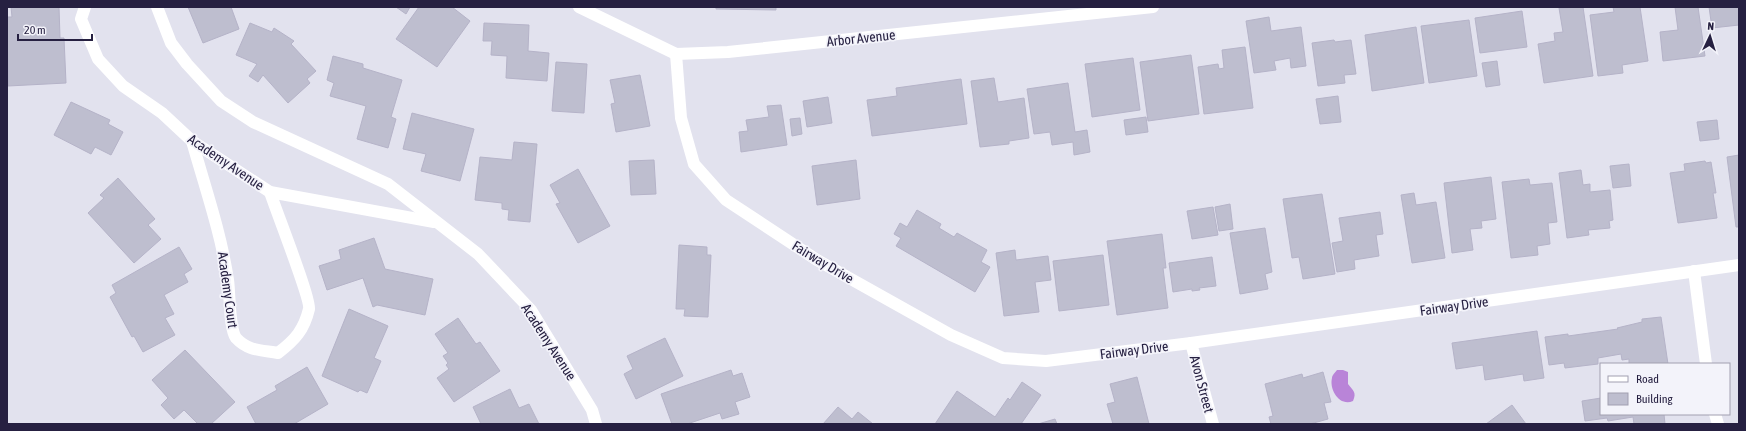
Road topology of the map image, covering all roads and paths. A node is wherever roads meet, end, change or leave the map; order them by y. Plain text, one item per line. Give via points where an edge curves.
1 (85, 7) edge
2 (157, 7) edge
3 (579, 7) edge
4 (1153, 7) edge
5 (676, 54) junction
6 (192, 141) junction
7 (270, 192) junction
8 (436, 223) junction
9 (1739, 265) edge
10 (1694, 271) junction
11 (1191, 343) junction
12 (1706, 363) edge
13 (596, 424) edge
14 (1212, 424) edge

1 - 6 street, Academy Avenue via 81,19 98,60 123,86 162,113
2 - 8 street, Academy Avenue via 171,43 221,101 253,122 388,184
3 - 5 street, Arbor Avenue
4 - 5 street, Arbor Avenue via 728,52
5 - 11 street, Fairway Drive via 681,118 694,164 726,200 817,260 937,328 1003,358 1046,361
6 - 7 street, Academy Avenue
6 - 7 street, Academy Court via 220,239 235,336 249,349 278,353 294,341 310,307
7 - 8 street, Academy Avenue
8 - 13 street, Academy Avenue via 478,254 531,310 592,410
9 - 10 street, Fairway Drive
10 - 11 street, Fairway Drive
10 - 12 street
11 - 14 street, Avon Street

